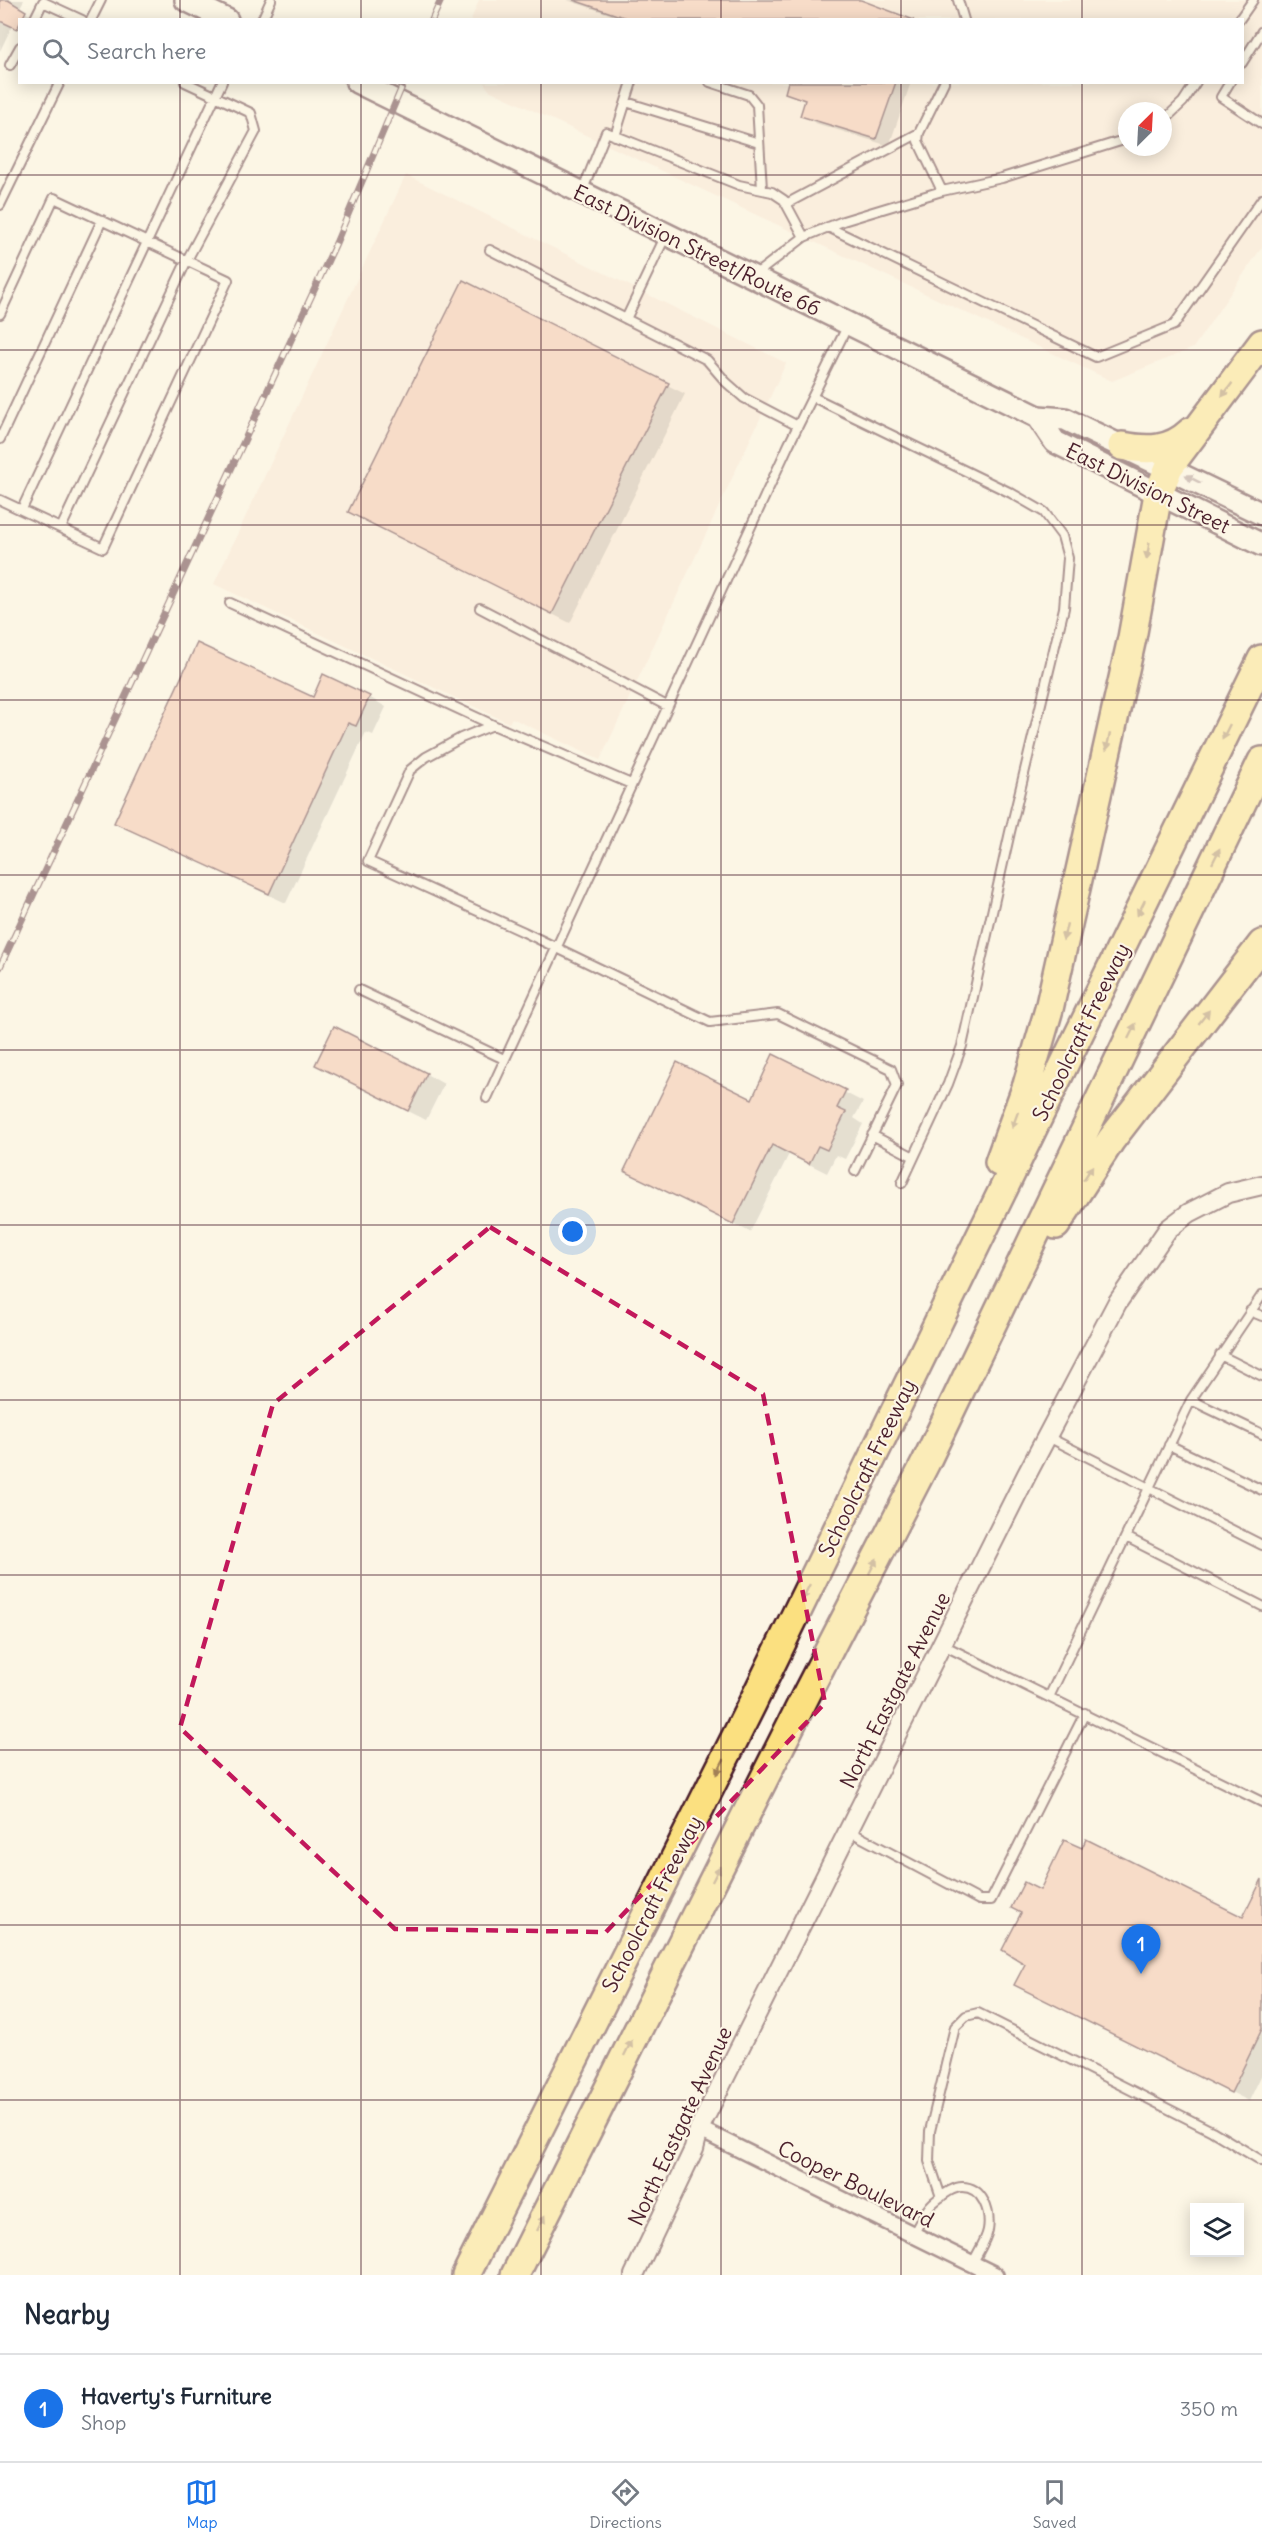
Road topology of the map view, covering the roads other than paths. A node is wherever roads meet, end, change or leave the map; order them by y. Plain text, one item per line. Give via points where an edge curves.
1 (100, 0) edge
2 (186, 0) edge
3 (271, 0) edge
4 (957, 0) edge
5 (1253, 0) edge
6 (35, 18) edge
7 (78, 18) edge
8 (92, 18) edge
9 (223, 18) edge
10 (263, 18) edge
11 (963, 18) edge
12 (1240, 18) edge
13 (1262, 31) edge
14 (18, 51) edge
15 (1244, 60) edge
16 (10, 65) dead end
17 (59, 84) edge
18 (189, 84) edge
19 (221, 84) edge
20 (361, 84) edge
21 (631, 84) edge
22 (716, 84) edge
23 (943, 84) edge
24 (1196, 84) edge
25 (1229, 84) edge
26 (215, 97) junction
27 (626, 102) junction
28 (1172, 112) edge
29 (1262, 124) edge
30 (919, 134) junction
31 (615, 136) junction
32 (1118, 142) edge
33 (759, 143) junction
34 (762, 189) junction
35 (942, 191) junction
36 (581, 193) junction
37 (1262, 199) edge
38 (786, 204) junction
39 (0, 205) edge
40 (102, 220) junction
41 (828, 227) junction
42 (666, 235) junction
43 (804, 237) junction
44 (147, 242) junction
45 (490, 250) dead end
46 (187, 260) junction
47 (752, 277) junction
48 (0, 314) edge
49 (626, 319) junction
50 (849, 324) junction
51 (1262, 343) edge
52 (813, 396) junction
53 (1038, 417) junction
54 (1206, 417) junction
55 (798, 426) junction
56 (0, 439) edge
57 (1122, 446) junction
58 (1169, 467) junction
59 (1158, 494) junction
60 (0, 500) edge
61 (22, 510) junction
62 (1253, 510) edge
63 (61, 528) junction
64 (1262, 544) edge
65 (230, 603) dead end
66 (480, 608) dead end
67 (1262, 658) edge
68 (668, 706) junction
69 (493, 725) junction
70 (1262, 761) edge
71 (631, 784) junction
72 (1262, 944) edge
73 (556, 948) junction
74 (359, 990) dead end
75 (504, 1059) junction
76 (487, 1098) dead end
77 (873, 1135) junction
78 (914, 1157) junction
79 (855, 1171) dead end
80 (902, 1183) dead end
81 (1262, 1185) edge
82 (1262, 1295) edge
83 (1250, 1311) junction
84 (1262, 1317) edge
85 (1220, 1355) junction
86 (1262, 1376) edge
87 (1191, 1400) junction
88 (1262, 1434) edge
89 (1047, 1437) junction
90 (880, 1443) junction
91 (1169, 1445) junction
92 (926, 1462) junction
93 (1149, 1488) junction
94 (1262, 1490) edge
95 (1126, 1537) junction
96 (1262, 1545) edge
97 (1262, 1606) edge
98 (943, 1645) junction
99 (1050, 1695) junction
100 (1085, 1713) junction
101 (1262, 1802) edge
102 (849, 1831) junction
103 (699, 2130) junction
104 (1262, 2161) edge
105 (941, 2197) junction
106 (913, 2235) junction
107 (970, 2270) edge
108 (466, 2275) edge
109 (515, 2275) edge
110 (634, 2275) edge
111 (995, 2275) edge

1 - 8 lane
2 - 9 main road
3 - 10 lane
4 - 11 lane
5 - 12 lane
6 - 7 lane via 43,2
13 - 15 lane
14 - 16 lane
17 - 39 lane
18 - 26 lane
19 - 26 lane
20 - 36 main road, East Division Street/Route 66
21 - 27 lane
22 - 33 lane via 749,95 757,105
23 - 30 lane
24 - 28 lane
25 - 29 lane via 1221,97
26 - 44 lane
26 - 46 lane via 251,114 256,131
27 - 31 lane
27 - 33 lane
30 - 35 lane via 918,141
30 - 38 lane
31 - 34 lane via 739,186
31 - 36 lane via 606,132
32 - 35 lane via 1002,178
33 - 34 lane
34 - 38 lane
35 - 41 lane
36 - 42 main road, East Division Street/Route 66
37 - 41 lane via 1174,325 1096,357
38 - 43 lane
40 - 44 lane
40 - 48 lane via 54,198
40 - 56 lane
41 - 43 lane
42 - 47 main road, East Division Street/Route 66
42 - 49 lane
43 - 47 lane
44 - 46 lane
44 - 61 lane
45 - 49 lane
46 - 63 lane
46 - 63 lane via 228,279 103,548
47 - 50 main road, East Division Street/Route 66
49 - 55 lane via 707,360 744,398
50 - 52 lane
50 - 53 main road, East Division Street/Route 66
51 -> 54 highway
52 - 55 lane
52 - 78 lane via 1044,512 1062,536 1068,558 1064,608 962,1046
53 - 57 main road, East Division Street via 1065,419
53 - 59 main road, East Division Street via 1055,442
54 - 57 highway via 1183,439 1168,446 1155,450
54 - 58 highway
55 - 68 lane
57 - 58 main road, East Division Street
58 - 59 highway
62 -> 58 main road, East Division Street
59 - 64 main road, East Division Street
59 -> 90 highway via 1132,638 1036,1056 1000,1159
60 - 61 lane
61 - 63 lane
65 - 69 lane
66 - 68 lane
67 -> 90 highway, Schoolcraft Freeway
68 - 71 lane
69 - 71 lane
69 - 73 lane via 461,738 410,770 368,861
92 -> 70 highway, Schoolcraft Freeway
71 - 73 lane
92 -> 72 highway via 1076,1192 1136,1106
73 - 75 lane
73 - 77 lane via 710,1022 778,1014 891,1069 897,1085
74 - 75 lane
75 - 76 lane
77 - 78 lane
77 - 79 lane
78 - 80 lane
81 - 89 street, North Eastgate Avenue via 1228,1193 1168,1229 1117,1303
82 - 83 lane
83 - 84 lane
83 - 85 lane
85 - 86 lane
85 - 87 lane
87 - 88 lane
87 - 91 lane
89 - 93 lane
89 - 98 street, North Eastgate Avenue
90 -> 108 highway, Schoolcraft Freeway
91 - 93 lane
91 - 94 lane
109 -> 92 highway, Schoolcraft Freeway
93 - 95 lane
93 - 96 lane
95 - 97 lane
95 - 99 lane
98 - 99 lane
98 - 102 street, North Eastgate Avenue
99 - 100 lane
100 - 101 lane
100 - 102 lane via 991,1900 979,1900
102 - 103 street, North Eastgate Avenue
103 - 106 street, Cooper Boulevard
103 - 110 street, North Eastgate Avenue via 694,2150
104 - 105 lane via 1212,2131 978,2013 966,2016 955,2027 930,2131 929,2161
105 - 106 lane via 930,2205
105 - 107 lane via 961,2187 984,2199 988,2230
106 - 107 street, Cooper Boulevard
107 - 111 street, Cooper Boulevard

